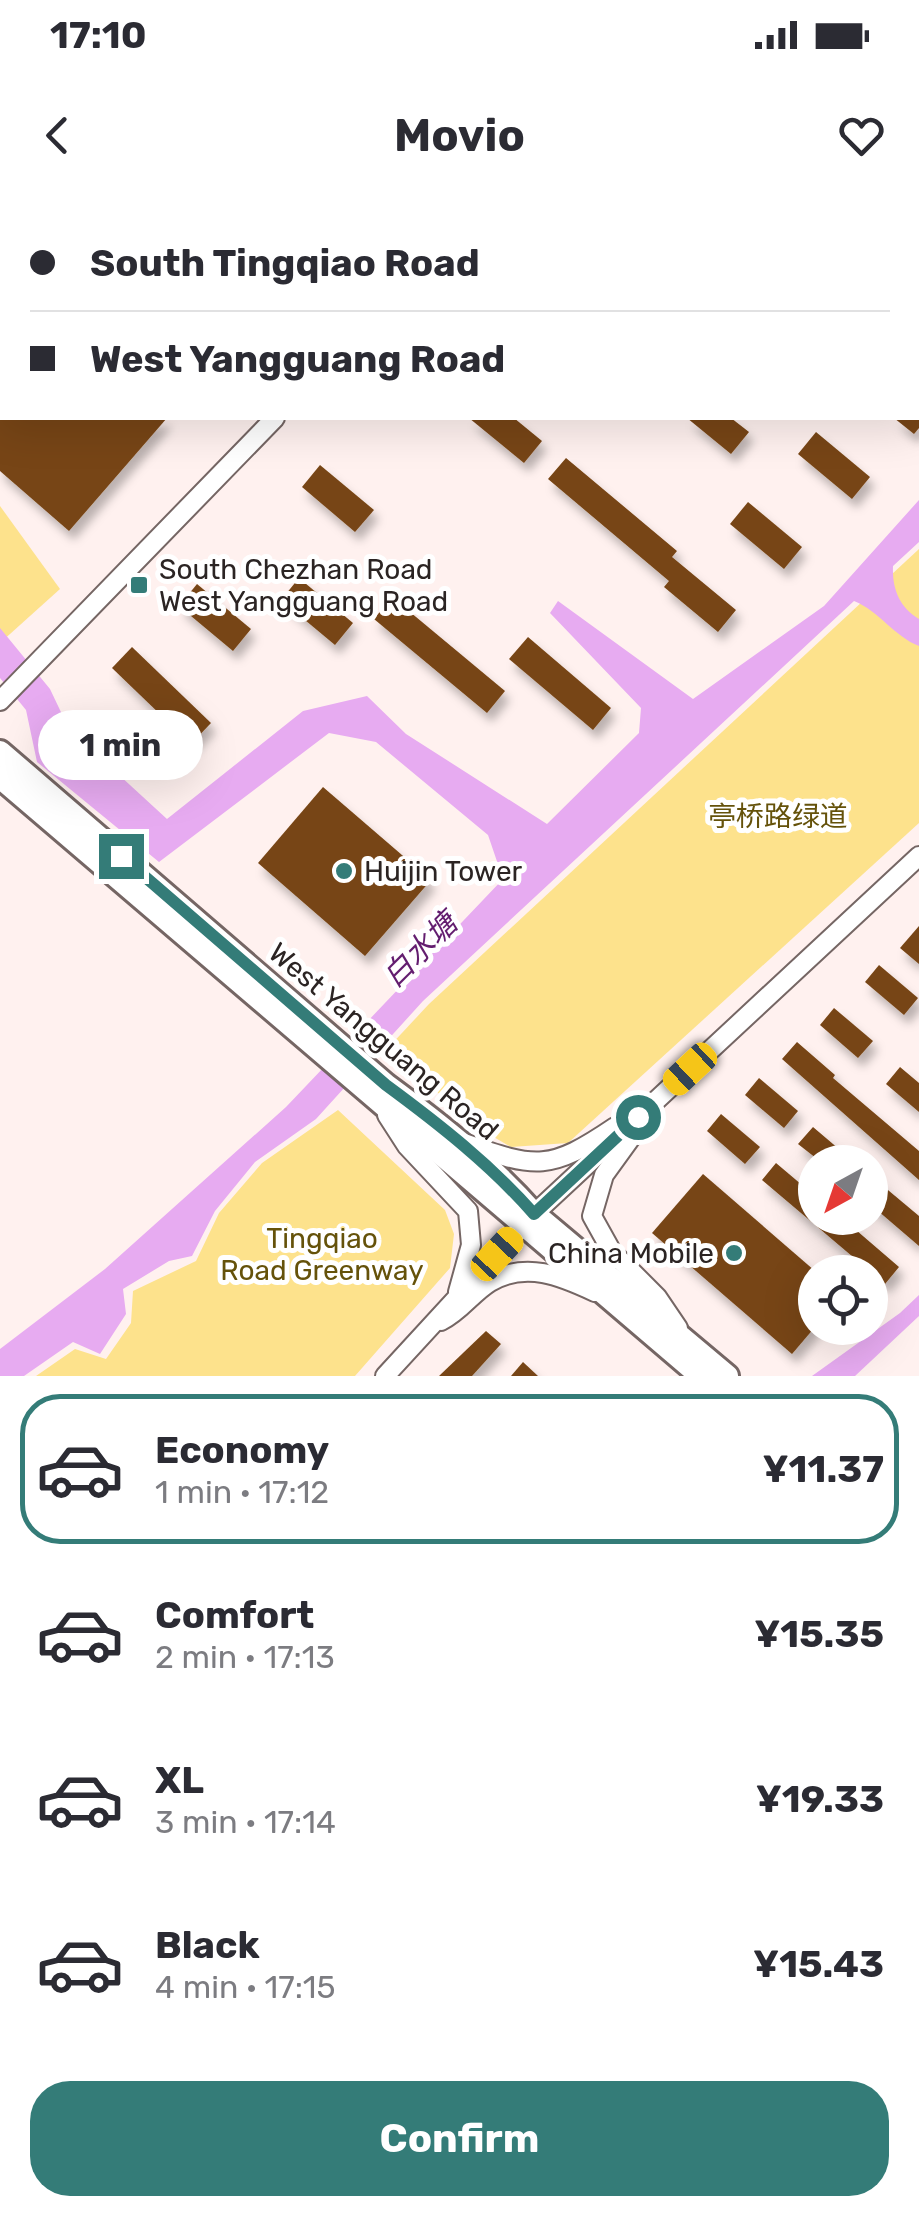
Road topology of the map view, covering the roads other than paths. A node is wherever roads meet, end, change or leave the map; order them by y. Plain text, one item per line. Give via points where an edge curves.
1 (273, 420) edge
2 (3, 698) edge
3 (0, 752) edge
4 (0, 776) edge
5 (919, 856) edge
6 (314, 1033) junction
7 (381, 1091) junction
8 (665, 1092) junction
9 (456, 1140) junction
10 (529, 1220) junction
11 (456, 1297) junction
12 (608, 1298) junction
13 (428, 1329) junction
14 (686, 1341) junction
15 (385, 1376) edge
16 (701, 1376) edge
17 (727, 1376) edge

1 - 2 street
3 - 6 main road, West Yangguang Road
4 - 6 main road, West Yangguang Road
5 - 8 street
6 - 7 main road, West Yangguang Road
7 - 9 main road, West Yangguang Road
7 - 10 main road, West Yangguang Road
7 - 11 street via 407,1146 468,1210 470,1246
8 - 9 street via 572,1156 543,1163
8 - 10 street
8 - 14 street via 604,1174 592,1216 612,1252 656,1297
9 - 10 main road, West Yangguang Road via 510,1186
10 - 11 street
10 - 12 main road, West Yangguang Road
10 - 14 main road, West Yangguang Road
11 - 13 street
12 - 13 street via 561,1276 525,1270 490,1282 459,1312
12 - 16 main road, West Yangguang Road
13 - 15 street
14 - 17 main road, West Yangguang Road

